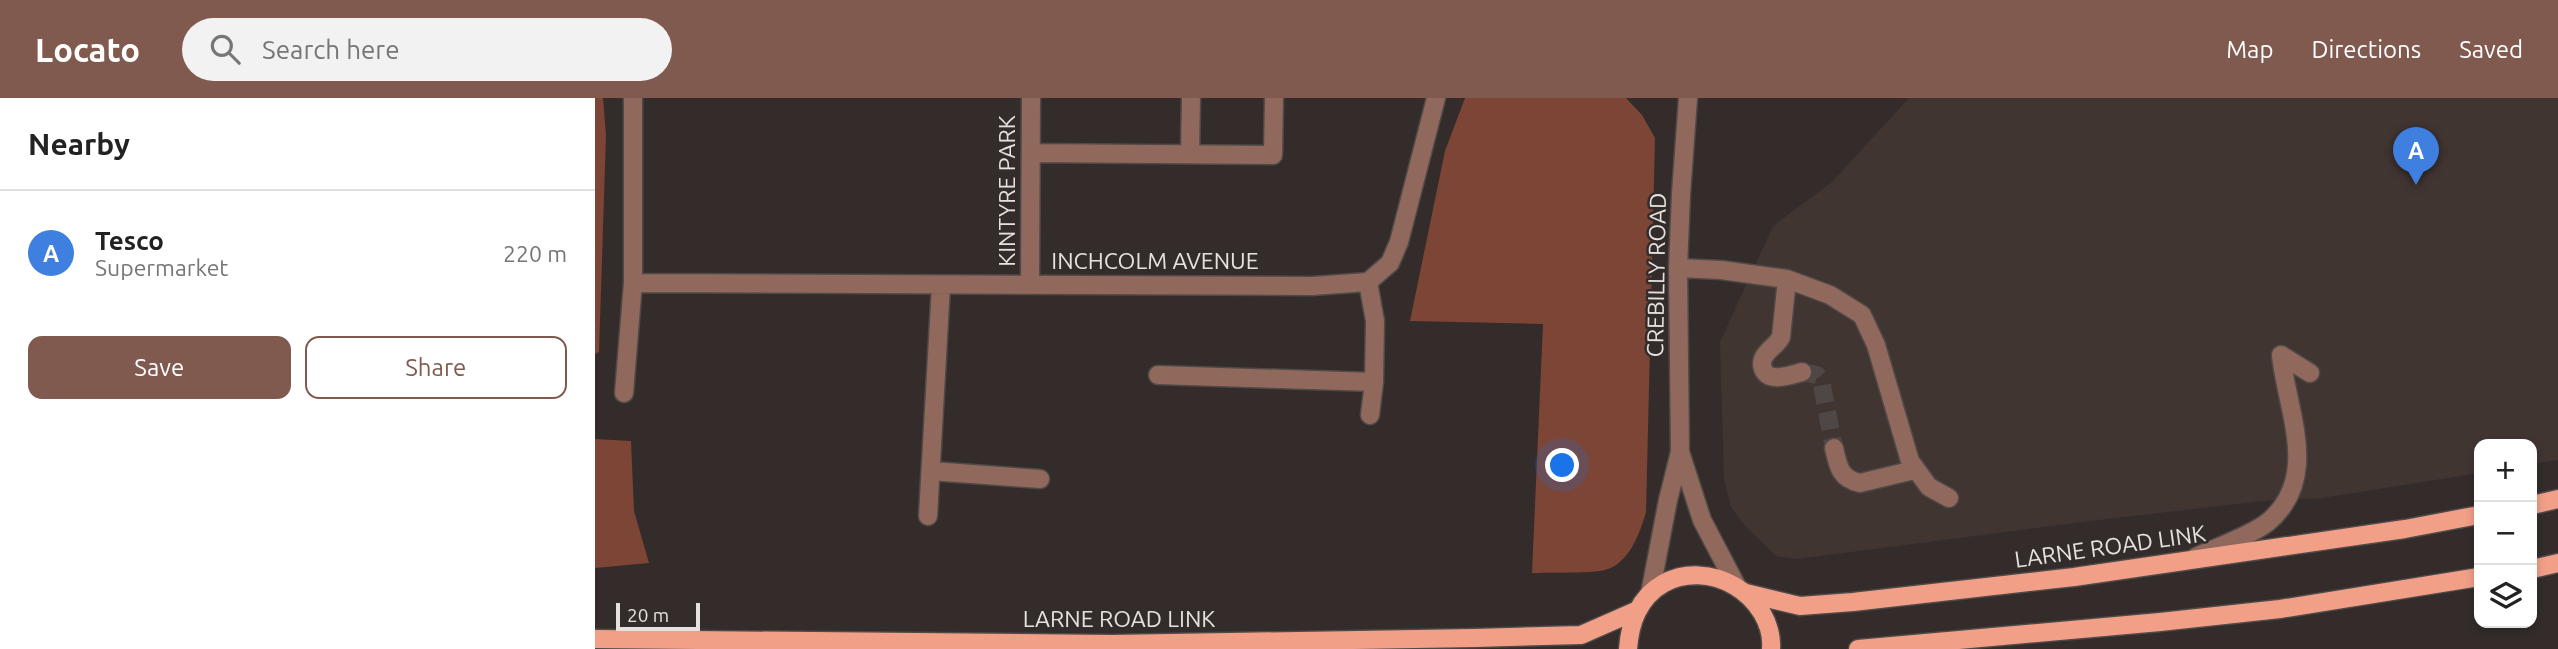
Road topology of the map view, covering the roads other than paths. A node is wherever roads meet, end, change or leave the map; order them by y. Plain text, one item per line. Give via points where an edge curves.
1 (633, 98) edge
2 (1031, 98) edge
3 (1191, 98) edge
4 (1274, 98) edge
5 (1436, 98) edge
6 (1688, 98) edge
7 (1031, 153) junction
8 (1190, 154) junction
9 (1678, 268) junction
10 (1787, 279) junction
11 (1368, 282) junction
12 (633, 283) junction
13 (1030, 284) junction
14 (941, 285) junction
15 (1802, 372) dead end
16 (2310, 373) dead end
17 (1159, 375) dead end
18 (1374, 382) junction
19 (624, 393) dead end
20 (1370, 415) dead end
21 (1834, 448) tunnel mouth
22 (1680, 452) junction
23 (1915, 470) junction
24 (931, 471) junction
25 (1040, 479) dead end
26 (1949, 498) dead end
27 (2558, 499) edge
28 (2537, 504) edge
29 (928, 516) dead end
30 (2474, 516) edge
31 (2189, 560) junction
32 (2558, 563) edge
33 (2537, 568) edge
34 (2474, 578) edge
35 (1741, 589) junction
36 (1650, 594) junction
37 (1638, 610) junction
38 (595, 639) edge
39 (1628, 649) edge
40 (1771, 649) edge
41 (1859, 649) edge

1 - 12 street
2 - 7 street, KINTYRE PARK
3 - 8 street
4 - 8 street via 1273,155
5 - 11 street via 1399,242 1390,263
6 - 9 street, CREBILLY ROAD
7 - 8 street
7 - 13 street, KINTYRE PARK
9 - 10 street
9 - 22 street, CREBILLY ROAD
10 - 15 street via 1781,337 1765,354 1762,365 1775,378
10 - 23 street via 1830,295 1862,315 1876,345
11 - 13 street, INCHCOLM AVENUE via 1312,286
11 - 18 street via 1375,321
12 - 14 street, INCHCOLM AVENUE
12 - 19 street
13 - 14 street, INCHCOLM AVENUE
14 - 24 street
16 - 31 street via 2281,355 2298,459 2286,503 2266,523
17 - 18 street
18 - 20 street
21 - 23 street via 1840,472 1860,483
22 - 35 street, CREBILLY ROAD via 1702,520
22 - 36 street, CREBILLY ROAD
23 - 26 street via 1929,487
24 - 25 street
24 - 29 street
27 - 28 main road
30 - 31 main road, LARNE ROAD LINK
31 - 35 main road, LARNE ROAD LINK via 1800,606
32 - 33 main road
34 - 41 main road via 2280,609
35 - 36 main road, LARNE ROAD LINK via 1711,576 1685,576
35 - 40 main road via 1766,619
36 - 37 main road
37 - 38 main road, LARNE ROAD LINK via 1581,635 1528,637 1112,644
37 - 39 main road via 1629,630

